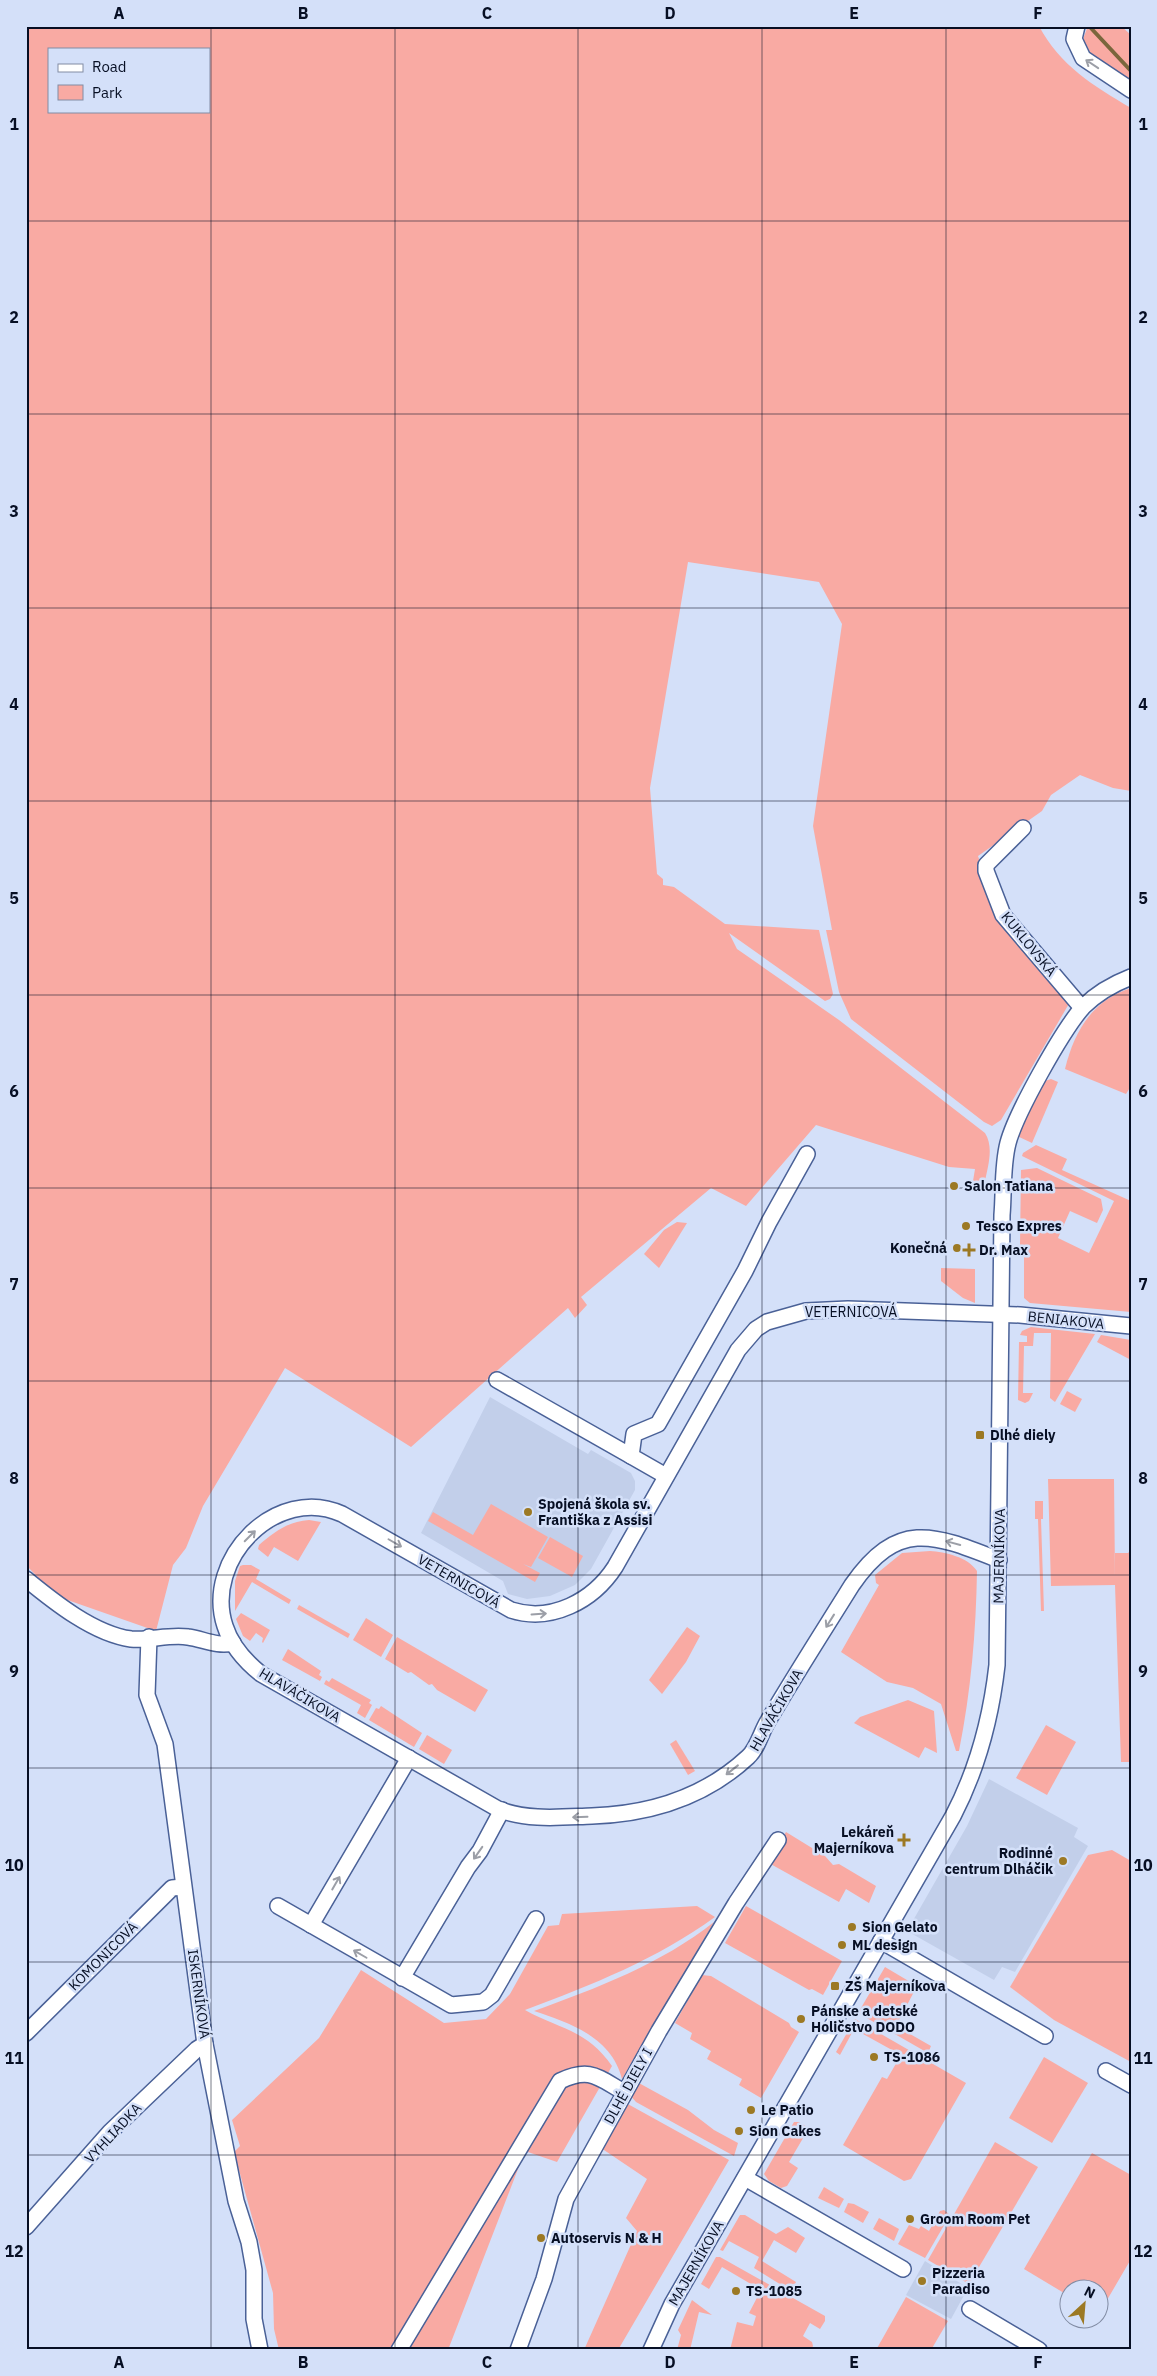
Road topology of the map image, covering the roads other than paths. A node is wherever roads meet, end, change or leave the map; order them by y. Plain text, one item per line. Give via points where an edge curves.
1 (1077, 26) edge
2 (1131, 90) edge
3 (1023, 828) dead end
4 (1131, 977) edge
5 (1082, 1008) junction
6 (807, 1154) dead end
7 (1002, 1314) junction
8 (1131, 1326) edge
9 (497, 1380) dead end
10 (630, 1456) junction
11 (663, 1481) junction
12 (999, 1560) junction
13 (224, 1576) joint
14 (26, 1579) edge
15 (149, 1637) junction
16 (232, 1643) junction
17 (408, 1758) junction
18 (502, 1810) junction
19 (778, 1840) dead end
20 (184, 1887) junction
21 (278, 1906) dead end
22 (536, 1919) dead end
23 (311, 1925) junction
24 (881, 1941) junction
25 (402, 1978) junction
26 (26, 2033) edge
27 (1045, 2036) dead end
28 (205, 2044) junction
29 (1106, 2071) dead end
30 (1131, 2085) edge
31 (624, 2092) junction
32 (745, 2178) junction
33 (26, 2227) edge
34 (903, 2269) dead end
35 (970, 2309) dead end
36 (260, 2350) edge
37 (399, 2350) edge
38 (518, 2350) edge
39 (651, 2350) edge
40 (1039, 2350) edge

2 -> 1 street via 1083,58 1074,39
3 - 5 street, KUKLOVSKÁ via 986,865 986,871 1003,916
4 - 5 street via 1098,993
5 - 7 street, MAJERNÍKOVA via 1055,1050 1013,1128 1008,1144 1002,1215
6 - 10 street via 658,1424 634,1434
7 - 8 street, BENIAKOVA
7 - 11 street, VETERNICOVÁ via 832,1309 806,1311 767,1322 745,1341 730,1363
7 - 12 street, MAJERNÍKOVA
9 - 10 street
10 - 11 street
13 -> 11 street, VETERNICOVÁ via 235,1552 263,1524 283,1511 312,1506 342,1514 511,1610 523,1614 547,1613 578,1603 608,1578
12 -> 18 street, HLAVÁČIKOVA via 959,1544 929,1537 903,1540 882,1552 866,1566 852,1586 766,1722 754,1750 726,1774 692,1794 656,1808 608,1815 532,1816
12 - 24 street, MAJERNÍKOVA via 996,1675 980,1755 953,1816
13 - 16 street, HLAVÁČIKOVA via 224,1626
14 - 15 street via 66,1611 115,1636 133,1640
15 - 16 street via 188,1637 224,1645
15 - 20 street, ISKERNÍKOVÁ via 147,1694 165,1744
16 - 17 street, HLAVÁČIKOVA via 261,1674
17 - 18 street, HLAVÁČIKOVA
23 -> 17 street
18 -> 25 street
19 - 31 street, DLHÉ DIELY I via 706,1951
20 - 26 street, KOMONICOVÁ via 172,1888
20 - 28 street, ISKERNÍKOVÁ
21 - 23 street
22 - 25 street via 492,1995 483,2002 451,2005
25 -> 23 street
24 - 27 street
24 - 32 street, MAJERNÍKOVA
28 - 33 street, VYHLIADKA via 110,2132
28 - 36 street, ISKERNÍKOVÁ via 236,2201 249,2242 254,2270 254,2319
29 - 30 street
31 - 37 street via 591,2074 576,2073 560,2081
31 - 38 street, DLHÉ DIELY I via 566,2199 544,2279
32 - 34 street
32 - 39 street, MAJERNÍKOVA via 672,2304
35 - 40 street

